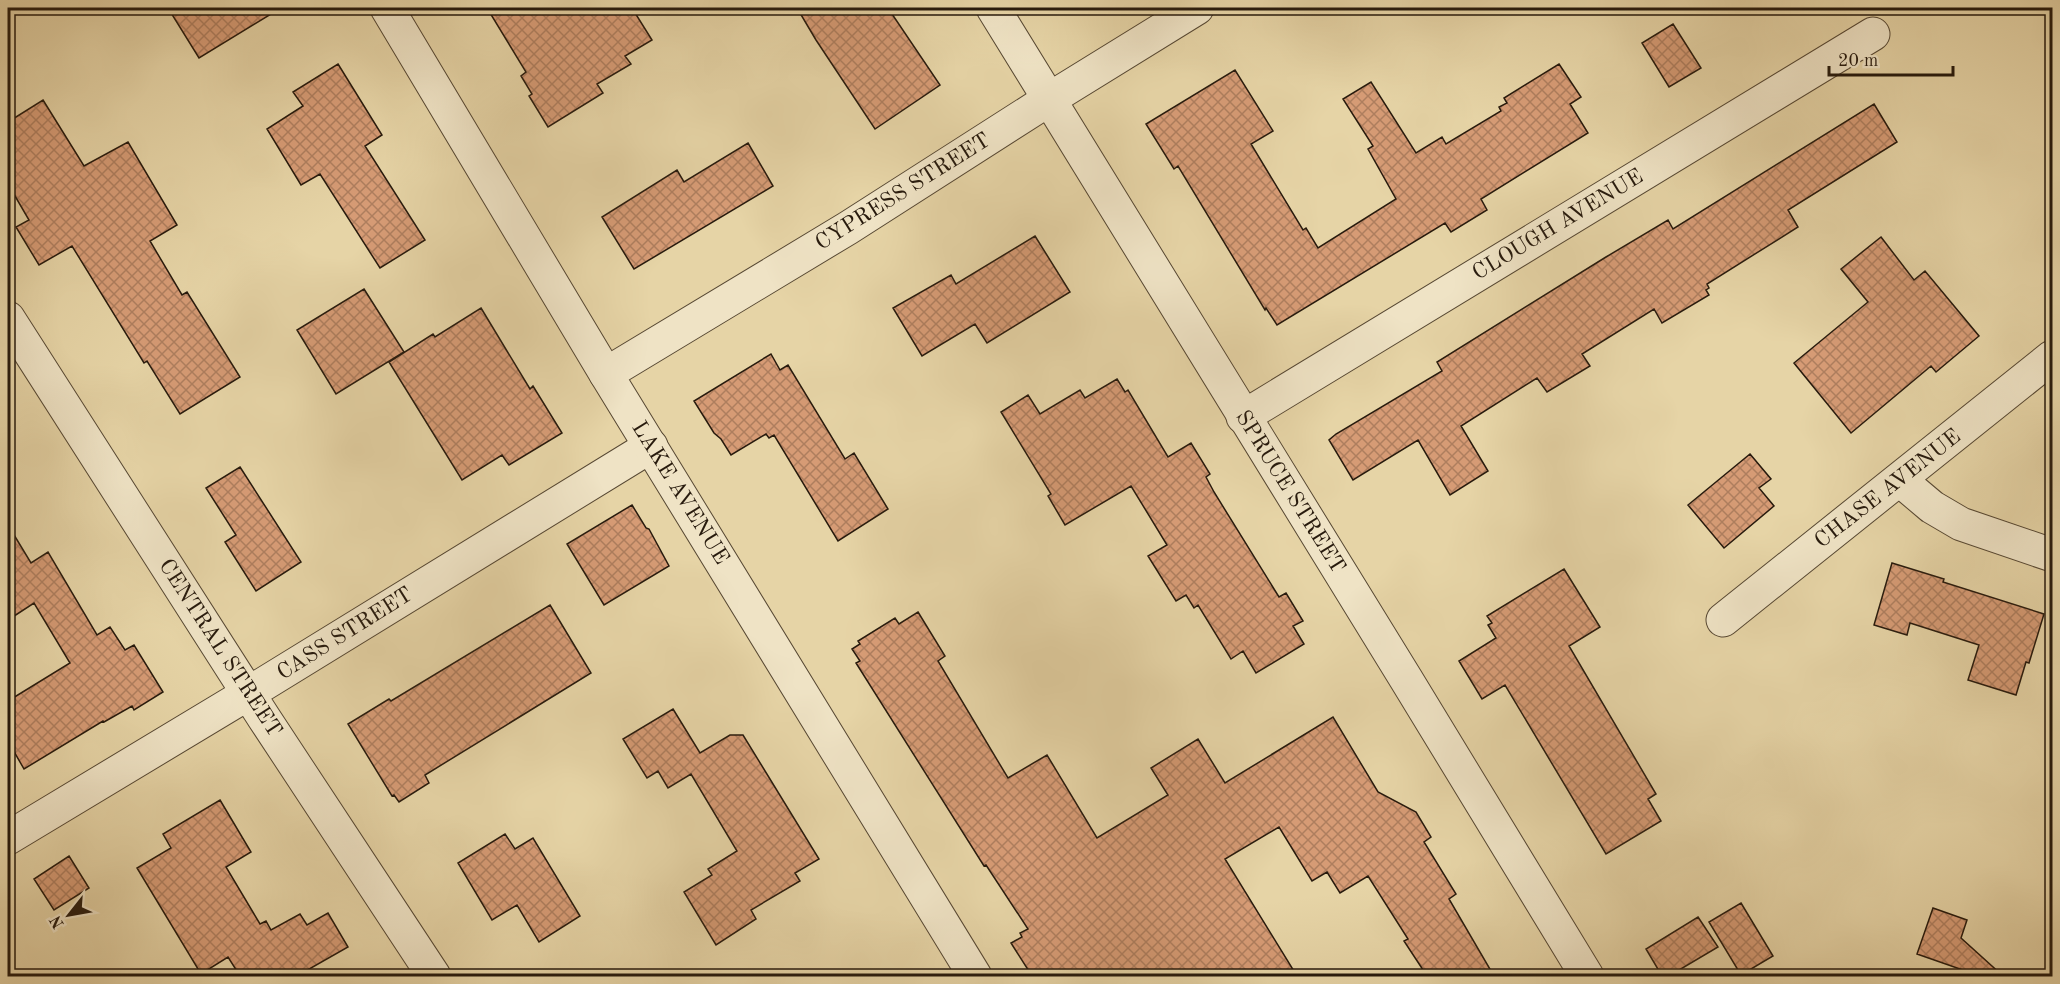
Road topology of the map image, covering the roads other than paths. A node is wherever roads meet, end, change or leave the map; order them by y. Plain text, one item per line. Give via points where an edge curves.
1 (387, 8) edge
2 (993, 8) edge
3 (1197, 8) edge
4 (1873, 34) dead end
5 (1048, 100) junction
6 (8, 318) edge
7 (2052, 357) edge
8 (606, 374) junction
9 (1243, 417) junction
10 (651, 446) junction
11 (1900, 480) junction
12 (2052, 555) edge
13 (1723, 620) dead end
14 (249, 693) junction
15 (8, 838) edge
16 (434, 976) edge
17 (975, 976) edge
18 (1587, 976) edge

1 - 8 street, LAKE AVENUE
2 - 5 street, SPRUCE STREET
3 - 5 street, CYPRESS STREET
4 - 9 street, CLOUGH AVENUE
5 - 8 street, CYPRESS STREET via 848,228
5 - 9 street, SPRUCE STREET
6 - 14 street, CENTRAL STREET
7 - 11 street, CHASE AVENUE
8 - 10 street, LAKE AVENUE
9 - 18 street, SPRUCE STREET
10 - 14 street, CASS STREET
10 - 17 street, LAKE AVENUE
11 - 12 street via 1932,507 1961,524
11 - 13 street, CHASE AVENUE
14 - 15 street, CASS STREET
14 - 16 street, CENTRAL STREET

